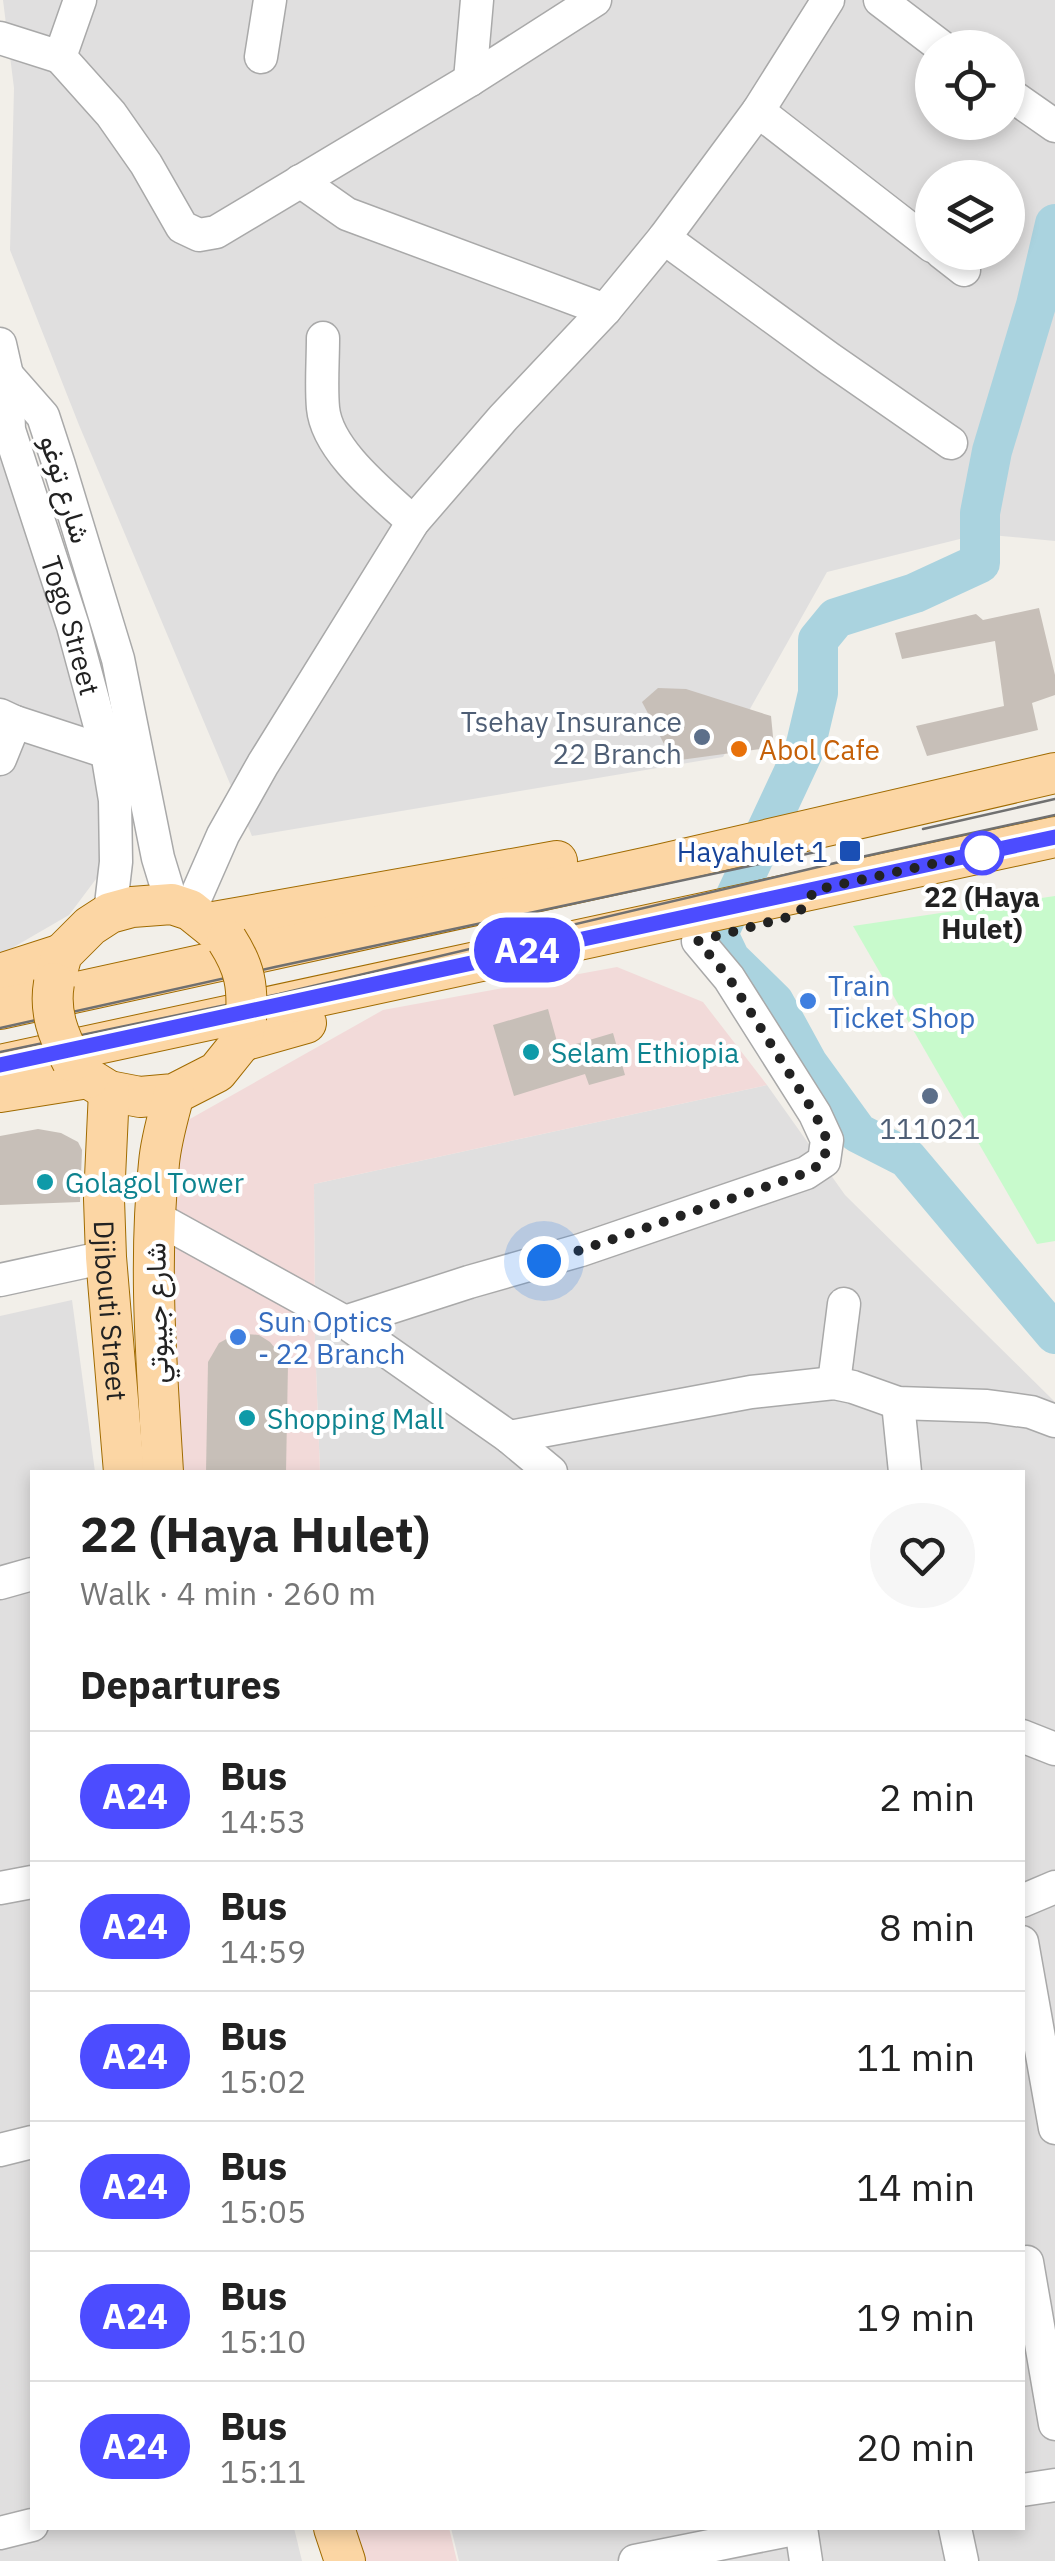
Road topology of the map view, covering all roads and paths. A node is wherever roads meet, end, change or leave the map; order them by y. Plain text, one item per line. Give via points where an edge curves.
1 (80, 0) edge
2 (270, 0) edge
3 (477, 0) edge
4 (595, 0) edge
5 (828, 0) edge
6 (880, 0) edge
7 (919, 30) edge
8 (0, 38) edge
9 (60, 57) junction
10 (261, 57) dead end
11 (470, 80) junction
12 (1025, 105) edge
13 (758, 111) junction
14 (1055, 126) edge
15 (300, 181) junction
16 (915, 233) edge
17 (664, 238) junction
18 (604, 310) junction
19 (323, 338) dead end
20 (4, 360) edge
21 (951, 444) dead end
22 (413, 522) junction
23 (8, 718) edge
24 (107, 752) junction
25 (0, 759) edge
26 (1055, 773) edge
27 (1055, 837) edge
28 (728, 847) junction
29 (110, 913) junction
30 (199, 919) junction
31 (704, 931) junction
32 (58, 969) junction
33 (0, 974) edge
34 (0, 1009) edge
35 (244, 1030) junction
36 (0, 1065) edge
37 (90, 1076) junction
38 (0, 1092) edge
39 (174, 1094) junction
40 (155, 1217) junction
41 (106, 1257) junction
42 (0, 1280) edge
43 (844, 1304) dead end
44 (345, 1322) junction
45 (834, 1383) junction
46 (898, 1403) junction
47 (1055, 1421) edge
48 (509, 1437) junction
49 (124, 1470) edge
50 (163, 1470) edge
51 (550, 1470) edge
52 (906, 1470) edge
53 (30, 1575) edge
54 (0, 1584) edge
55 (1025, 1737) edge
56 (1055, 1750) edge
57 (30, 1882) edge
58 (1055, 1887) edge
59 (0, 1888) edge
60 (1025, 1900) edge
61 (1025, 1959) edge
62 (1055, 2128) edge
63 (30, 2142) edge
64 (0, 2150) edge
65 (1035, 2261) edge
66 (1055, 2424) edge
67 (1055, 2485) edge
68 (1025, 2490) edge
69 (30, 2526) edge
70 (322, 2530) edge
71 (335, 2530) edge
72 (786, 2530) edge
73 (800, 2530) edge
74 (955, 2530) edge
75 (0, 2533) edge
76 (637, 2552) edge
77 (0, 2554) edge
78 (2, 2561) edge
79 (328, 2561) edge
80 (345, 2561) edge
81 (806, 2561) edge
82 (962, 2561) edge

1 - 9 street
2 - 10 street
3 - 11 street
4 - 11 street
5 - 13 street
6 - 7 street
8 - 9 street
9 - 15 street via 111,114 182,226 199,235 216,232
11 - 15 street
12 - 14 street
13 - 16 street
13 - 17 street
15 - 18 street via 347,214
17 - 18 street
17 - 21 street
18 - 22 street
19 - 22 street via 323,411 330,432
20 - 24 street, Togo Street via 9,430
20 - 30 street, شارع توغو via 43,416 59,464 118,659 158,858
22 - 30 street via 223,835
23 - 24 street
23 - 25 street
24 - 29 street, Togo Street via 115,800
26 - 28 main road
27 - 31 main road via 794,901
28 - 30 main road via 674,841
28 - 34 main road
29 - 30 main road via 132,907
29 - 32 main road via 90,926
30 - 35 main road, bridge via 238,958 245,978
31 - 35 main road via 316,1020
31 - 36 main road via 381,982
31 - 44 street via 815,1114 827,1140 824,1162 581,1250
32 - 33 main road
32 - 37 main road, bridge via 55,1022
35 - 39 main road via 218,1072
37 - 38 main road
37 - 39 main road via 140,1097
37 - 41 main road, Djibouti Street
39 - 40 main road, شارع جيبوتي
40 - 44 street
40 - 50 main road, شارع جيبوتي via 153,1314
41 - 42 street
41 - 49 main road, Djibouti Street
43 - 45 street
44 - 48 street
45 - 46 street
45 - 48 street
46 - 47 street via 987,1406
46 - 52 street
48 - 51 street
53 - 54 street
55 - 56 street
57 - 59 street
58 - 60 street
61 - 62 street
63 - 64 street
65 - 66 street
67 - 68 street
69 - 75 street
70 - 79 main road
71 - 80 main road
72 - 76 street
73 - 81 street
74 - 82 street
77 - 78 street

